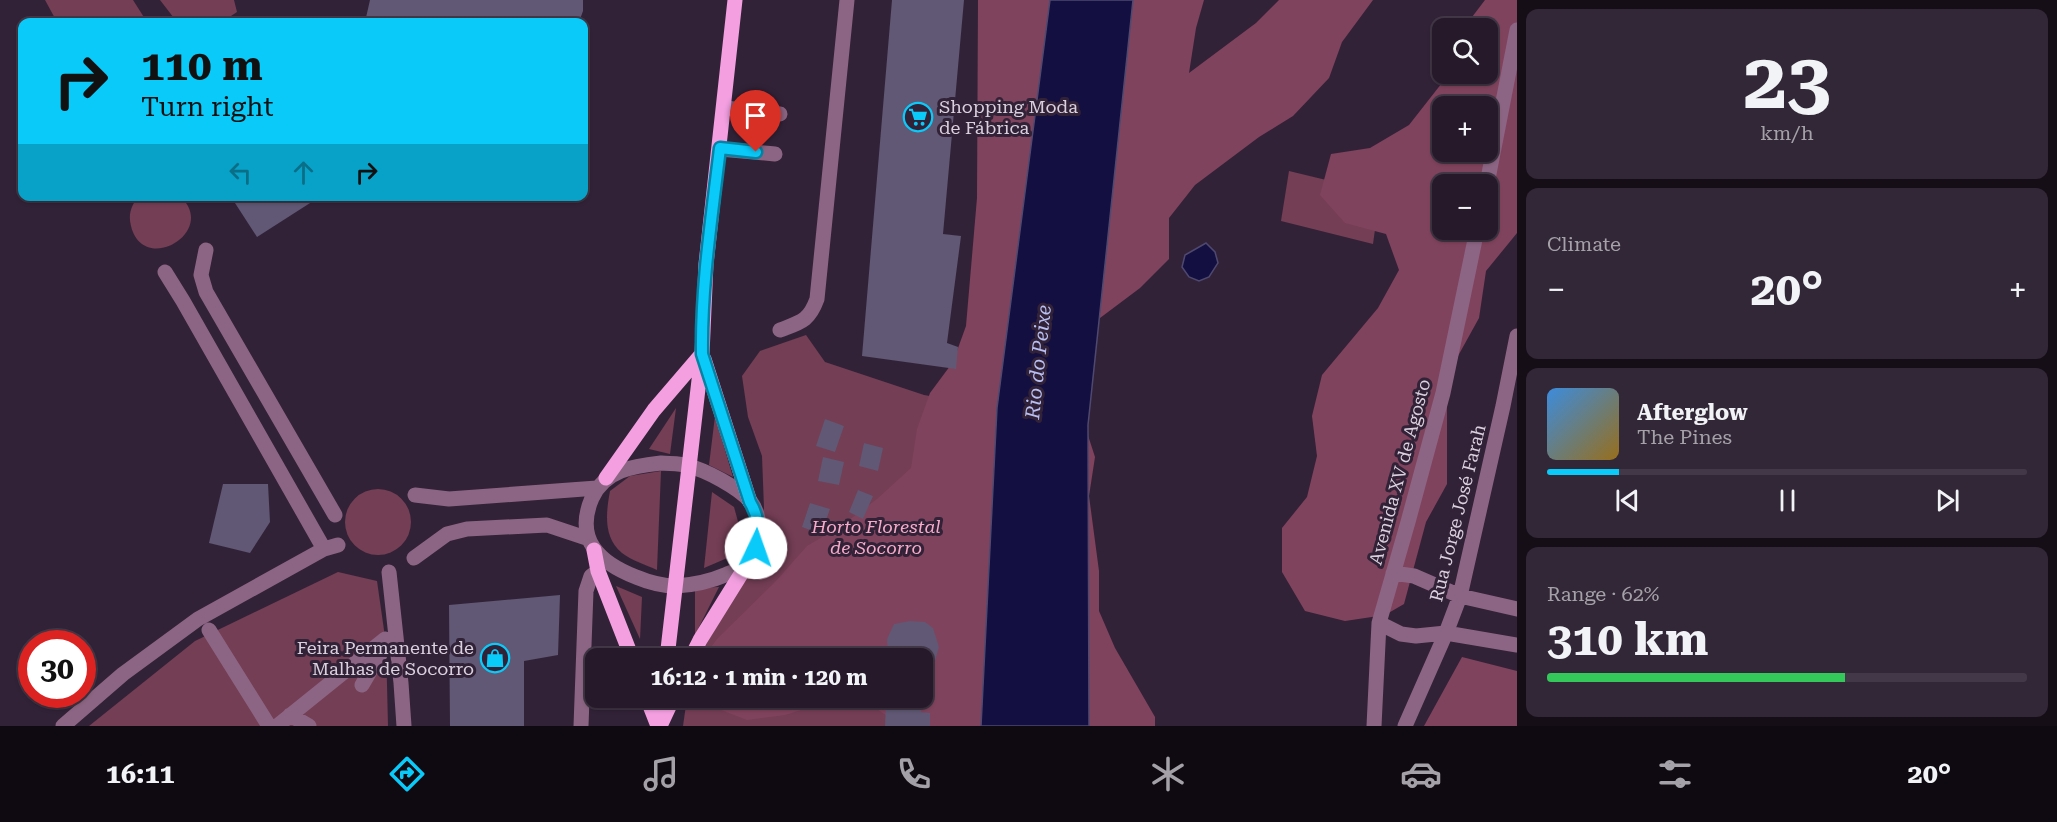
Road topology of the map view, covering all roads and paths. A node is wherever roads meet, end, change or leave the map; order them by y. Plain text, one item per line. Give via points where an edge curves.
1 (735, 0) edge
2 (847, 0) edge
3 (1517, 30) edge
4 (724, 108) junction
5 (780, 114) dead end
6 (720, 148) junction
7 (775, 154) dead end
8 (1489, 174) edge
9 (1475, 240) edge
10 (206, 250) dead end
11 (165, 272) dead end
12 (780, 330) dead end
13 (1517, 336) edge
14 (702, 354) junction
15 (688, 466) junction
16 (601, 483) junction
17 (415, 495) dead end
18 (750, 502) junction
19 (335, 515) dead end
20 (591, 544) junction
21 (414, 558) dead end
22 (746, 566) junction
23 (389, 572) dead end
24 (1394, 573) junction
25 (601, 578) junction
26 (675, 586) junction
27 (1460, 596) junction
28 (1517, 609) edge
29 (1379, 622) junction
30 (209, 630) dead end
31 (1446, 633) junction
32 (1517, 645) edge
33 (628, 648) edge
34 (668, 648) edge
35 (696, 648) edge
36 (363, 685) dead end
37 (651, 708) edge
38 (662, 708) edge
39 (668, 708) edge
40 (290, 716) junction
41 (63, 726) edge
42 (269, 726) edge
43 (277, 726) edge
44 (309, 726) edge
45 (404, 726) edge
46 (581, 726) edge
47 (659, 726) edge
48 (1374, 726) edge
49 (1405, 726) edge

1 - 4 main road
2 - 12 street via 818,299 804,321
3 - 8 street
4 - 5 street
4 - 6 main road
6 - 7 street
6 - 14 main road via 706,264
9 - 24 street, Avenida XV de Agosto via 1443,393
10 - 19 street via 201,275 206,292
11 - 41 street via 331,547 183,630 123,674
13 - 27 street, Rua Jorge José Farah
14 - 15 main road
14 - 16 main road via 654,410
14 - 18 main road
15 - 16 street via 639,465
15 - 18 street via 718,479
15 - 26 main road
16 - 17 street via 449,499
16 - 20 street via 588,508
18 - 22 street via 756,510 759,536
20 - 21 street via 548,525 467,529 447,534
20 - 25 main road
20 - 26 street via 605,561 620,570 649,582
22 - 26 street via 717,578
22 - 35 main road
23 - 45 street
24 - 27 street via 1414,576
24 - 29 street, Avenida XV de Agosto
25 - 33 main road
25 - 46 street via 591,576 587,584
26 - 34 main road
27 - 28 street
27 - 31 street, Rua Jorge José Farah
29 - 31 street via 1401,634
29 - 48 street, Avenida XV de Agosto
30 - 42 street
31 - 32 street
31 - 49 street, Rua Jorge José Farah
36 - 40 street via 386,642
37 - 47 main road
38 - 47 main road
39 - 47 main road
40 - 43 street
40 - 44 street

